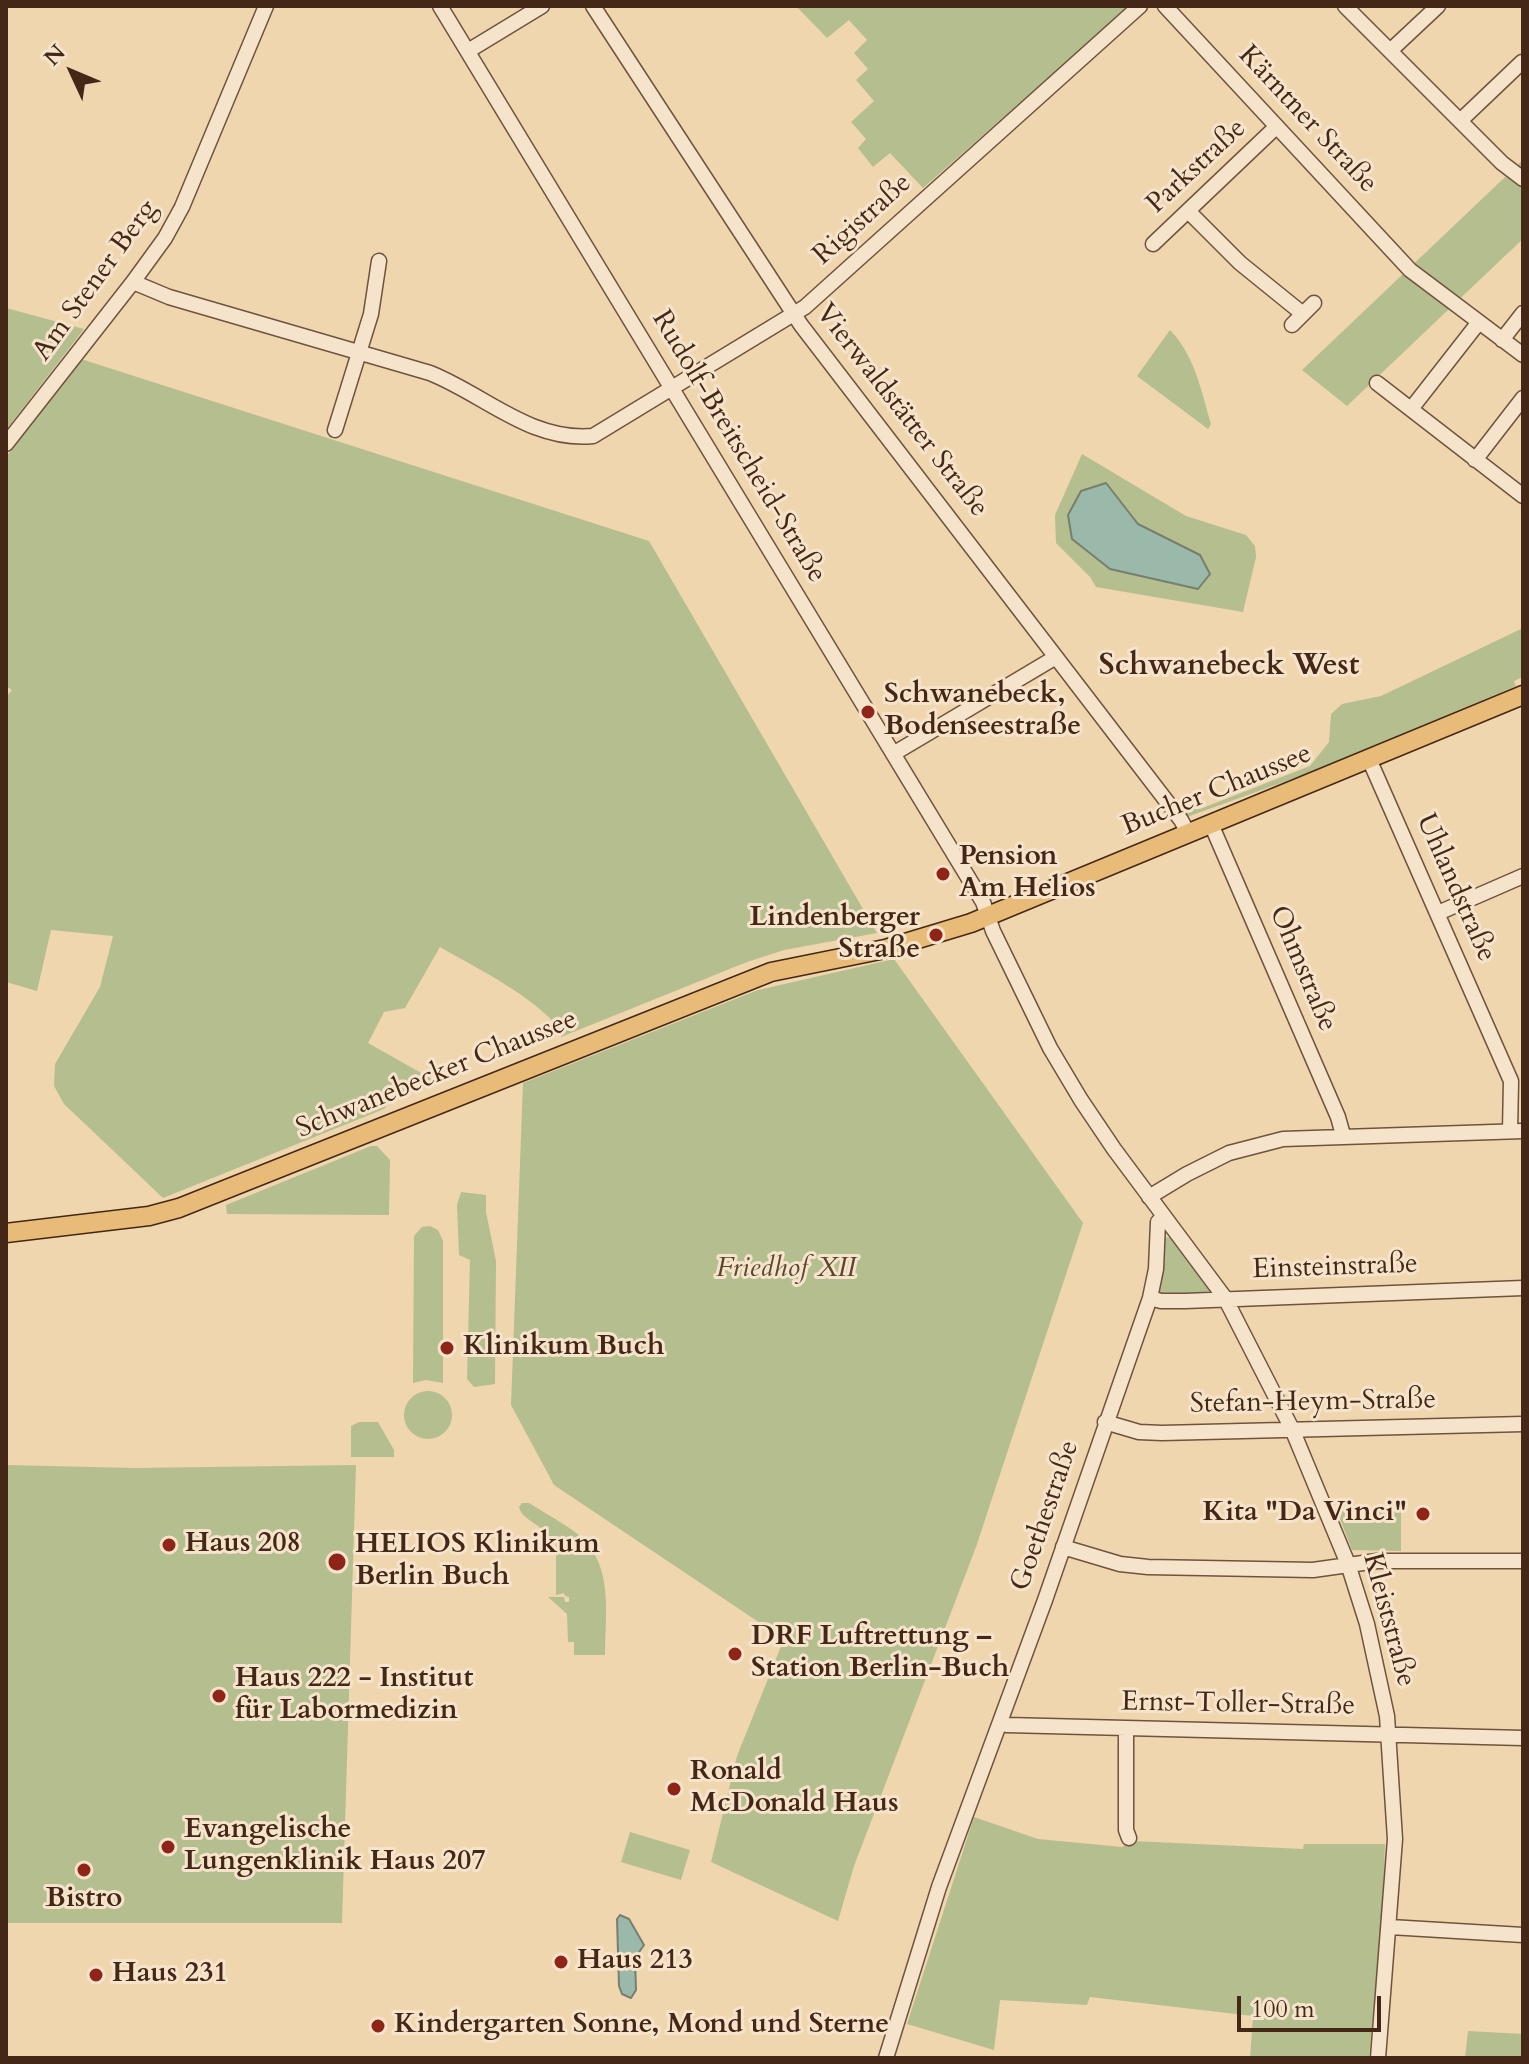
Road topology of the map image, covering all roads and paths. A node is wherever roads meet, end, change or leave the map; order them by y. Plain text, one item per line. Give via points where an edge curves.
1 (266, 6) edge
2 (440, 6) edge
3 (542, 6) edge
4 (593, 6) edge
5 (1140, 6) edge
6 (1165, 6) edge
7 (1345, 6) edge
8 (1438, 6) edge
9 (468, 51) junction
10 (1390, 51) junction
11 (1522, 62) edge
12 (1460, 121) junction
13 (1276, 127) junction
14 (1523, 179) edge
15 (1188, 211) junction
16 (1153, 244) dead end
17 (379, 261) dead end
18 (133, 282) junction
19 (1314, 303) dead end
20 (1523, 313) edge
21 (794, 315) junction
22 (1479, 322) junction
23 (1502, 340) junction
24 (359, 352) junction
25 (1523, 355) edge
26 (1377, 383) dead end
27 (673, 389) junction
28 (1523, 398) edge
29 (1411, 409) junction
30 (335, 430) dead end
31 (6, 444) edge
32 (1475, 460) junction
33 (1523, 496) edge
34 (1056, 657) junction
35 (1523, 695) edge
36 (893, 754) junction
37 (1369, 759) junction
38 (1211, 824) junction
39 (1188, 833) junction
40 (1523, 876) edge
41 (1438, 913) junction
42 (988, 916) junction
43 (885, 949) joint
44 (1517, 1131) edge
45 (1343, 1135) junction
46 (1149, 1197) junction
47 (1164, 1217) junction
48 (6, 1233) edge
49 (1523, 1288) edge
50 (1150, 1298) junction
51 (1225, 1298) junction
52 (1105, 1422) junction
53 (1523, 1424) edge
54 (1292, 1429) junction
55 (1063, 1547) junction
56 (1523, 1561) edge
57 (1348, 1564) junction
58 (1000, 1723) junction
59 (1126, 1728) junction
60 (1388, 1735) junction
61 (1523, 1738) edge
62 (1129, 1838) dead end
63 (1390, 1927) junction
64 (1523, 1935) edge
65 (886, 2058) edge
66 (1378, 2058) edge

1 - 18 street, Am Stener Berg via 180,211
2 - 9 street, Rudolf-Breitscheid-Straße
3 - 9 street
4 - 21 street, Vierwaldstätter Straße
5 - 21 street, Rigistraße
6 - 13 street, Kärntner Straße
7 - 10 street
8 - 10 street
9 - 27 street, Rudolf-Breitscheid-Straße
10 - 12 street
11 - 12 street
12 - 14 street
13 - 15 street, Parkstraße
13 - 22 street, Kärntner Straße via 1410,270
15 - 16 street, Parkstraße
15 - 19 street via 1297,320
17 - 24 street
18 - 24 street
18 - 31 street, Am Stener Berg
20 - 23 street
21 - 27 street, Rigistraße
21 - 34 street, Vierwaldstätter Straße
22 - 23 street, Kärntner Straße
22 - 29 street
23 - 25 street, Kärntner Straße
24 - 27 street, Rigistraße via 452,382 540,431 575,438 593,436
24 - 30 street
26 - 29 street
27 - 36 street, Rudolf-Breitscheid-Straße
28 - 32 street
29 - 32 street
32 - 33 street
34 - 36 street
34 - 39 street, Vierwaldstätter Straße
35 - 37 main road, Bucher Chaussee
36 - 42 street, Rudolf-Breitscheid-Straße
37 - 38 main road, Bucher Chaussee
37 - 41 street, Uhlandstraße
38 - 39 main road, Bucher Chaussee
38 - 45 street, Ohmstraße
39 - 42 main road, Bucher Chaussee
40 - 41 street
41 - 44 street, Uhlandstraße via 1511,1081
42 - 43 main road, Bucher Chaussee
42 - 46 street via 1050,1048
43 - 48 main road, Schwanebecker Chaussee via 771,972 168,1212
44 - 45 street
45 - 46 street via 1283,1139 1229,1153
46 - 47 street, Kleiststraße
47 - 50 street, Goethestraße via 1158,1222
47 - 51 street, Kleiststraße
49 - 51 street, Einsteinstraße
50 - 51 street, Einsteinstraße
50 - 52 street, Goethestraße
51 - 54 street, Kleiststraße
52 - 54 street, Stefan-Heym-Straße via 1162,1433
52 - 55 street, Goethestraße
53 - 54 street, Stefan-Heym-Straße
54 - 57 street, Kleiststraße
55 - 57 street via 1148,1567 1313,1570
55 - 58 street, Goethestraße
56 - 57 street
57 - 60 street, Kleiststraße via 1367,1624
58 - 59 street, Ernst-Toller-Straße
58 - 65 street, Goethestraße via 939,1887
59 - 60 street, Ernst-Toller-Straße
59 - 62 street
60 - 61 street, Ernst-Toller-Straße
60 - 63 street, Kleiststraße via 1395,1839
63 - 64 street
63 - 66 street, Kleiststraße

